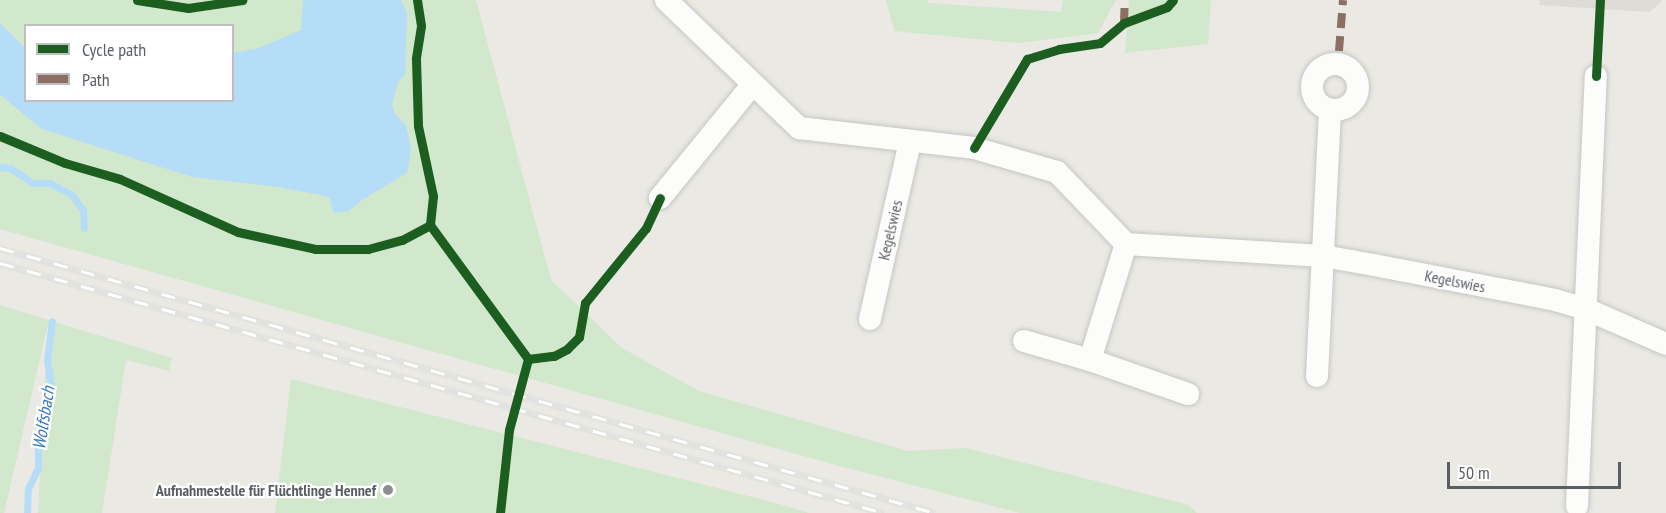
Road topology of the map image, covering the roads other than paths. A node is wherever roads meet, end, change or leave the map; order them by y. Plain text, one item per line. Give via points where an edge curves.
1 (666, 0) edge
2 (1596, 76) dead end
3 (752, 85) junction
4 (1330, 110) junction
5 (910, 141) junction
6 (660, 198) dead end
7 (1126, 244) junction
8 (1323, 256) junction
9 (1586, 309) junction
10 (870, 319) dead end
11 (1024, 341) dead end
12 (1666, 344) edge
13 (1090, 360) junction
14 (1317, 376) dead end
15 (1188, 394) dead end
16 (1577, 506) dead end

1 - 3 street
2 - 9 street
3 - 5 street via 799,128
3 - 6 street
4 - 4 street via 1317,102 1312,80 1321,67 1338,57 1355,75 1358,90 1346,108
4 - 8 street
5 - 7 street via 974,148 1057,172
5 - 10 street, Kegelswies
7 - 8 street, Kegelswies
7 - 13 street
8 - 9 street, Kegelswies
8 - 14 street
9 - 12 street, Kegelswies
9 - 16 street
11 - 13 street
13 - 15 street

